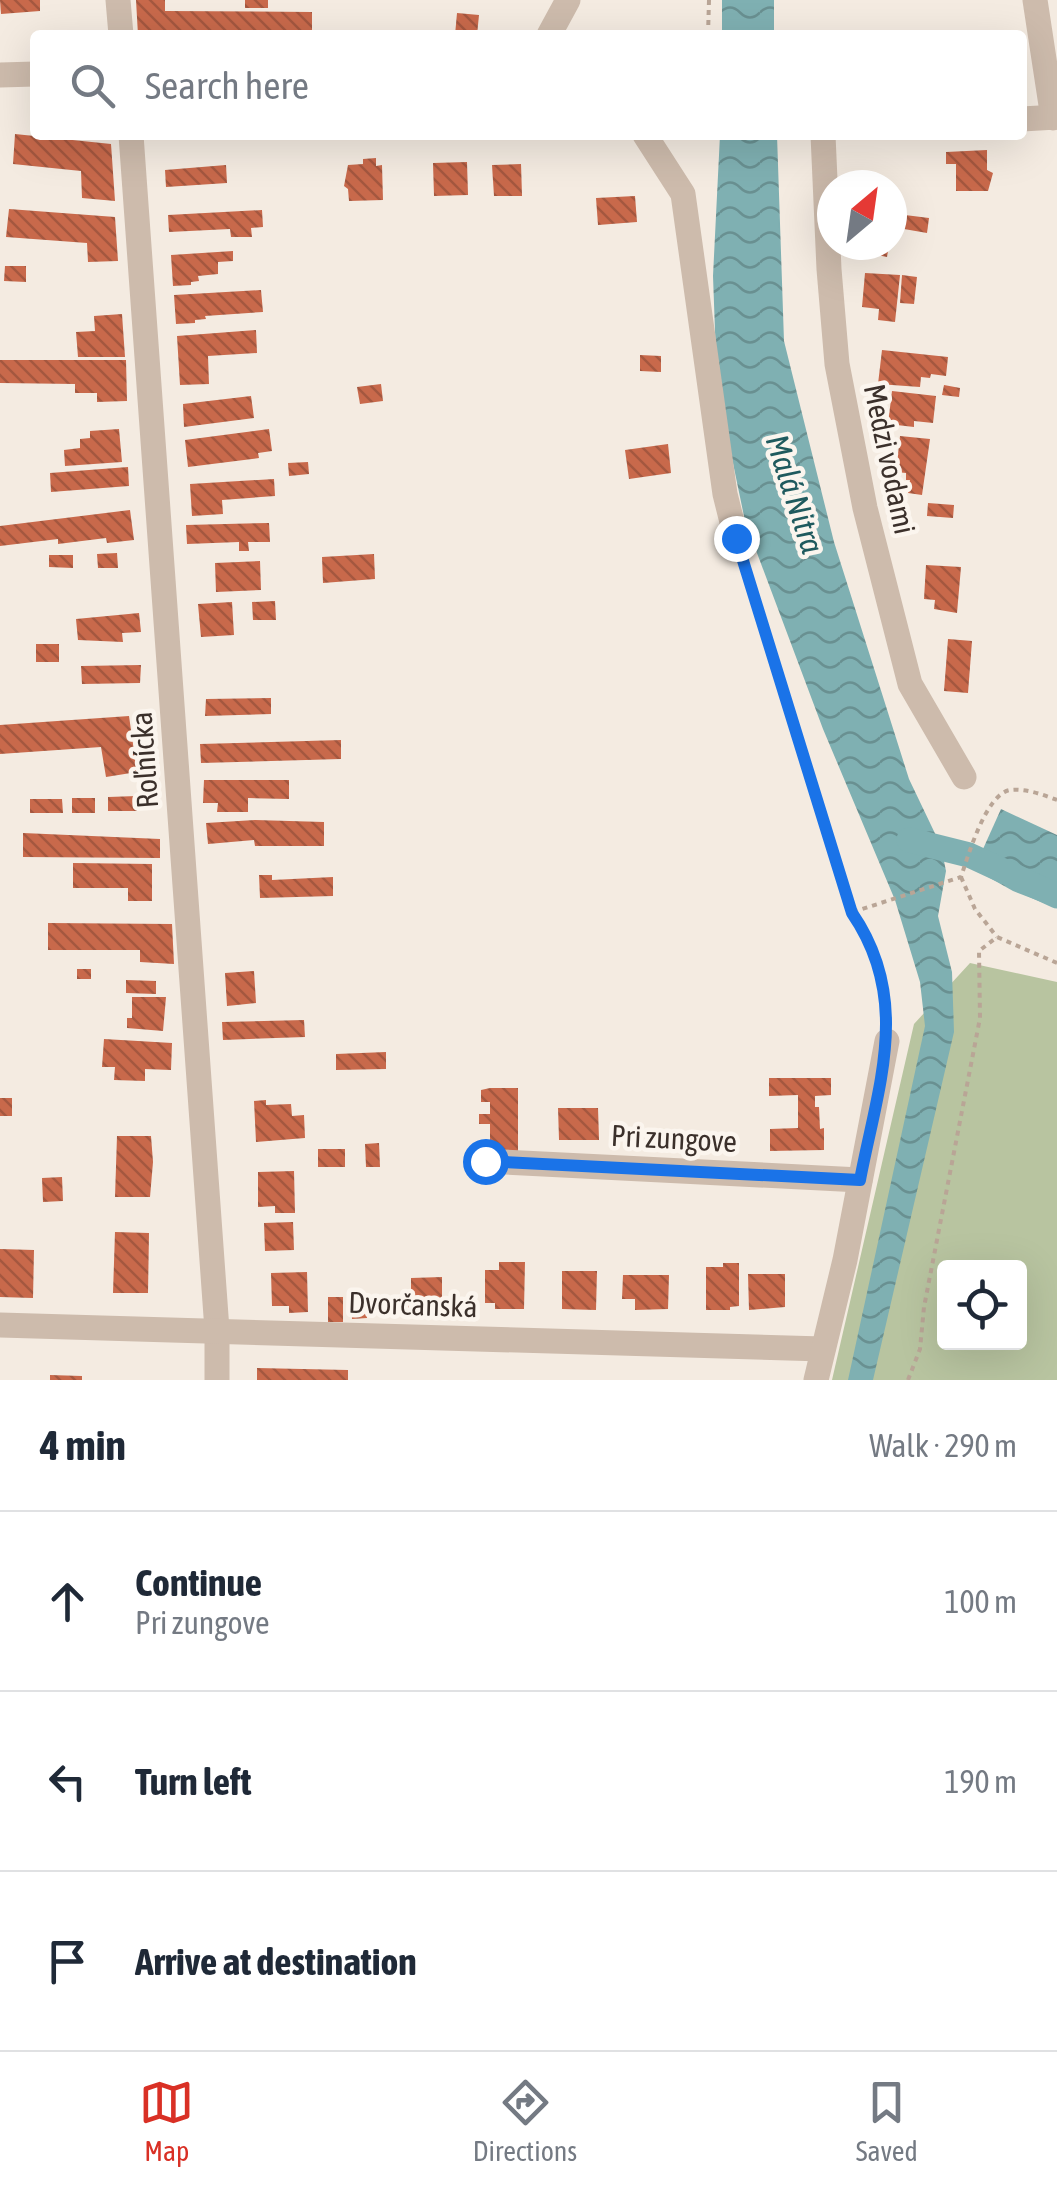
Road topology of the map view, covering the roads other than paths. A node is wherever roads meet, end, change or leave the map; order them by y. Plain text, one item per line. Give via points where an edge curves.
1 (118, 0) edge
2 (568, 0) edge
3 (1035, 0) edge
4 (121, 30) edge
5 (553, 30) edge
6 (30, 74) edge
7 (0, 75) edge
8 (1055, 117) edge
9 (1027, 119) edge
10 (131, 140) edge
11 (648, 140) edge
12 (823, 140) edge
13 (736, 538) road end
14 (964, 777) dead end
15 (887, 1041) road end
16 (485, 1161) dead end
17 (860, 1180) junction
18 (0, 1325) edge
19 (218, 1330) junction
20 (823, 1349) junction
21 (217, 1380) edge
22 (816, 1380) edge

1 - 4 street
2 - 5 street
3 - 8 street
6 - 7 street
8 - 9 street
10 - 19 street, Roľnícka
11 - 13 street via 684,194
12 - 14 street, Medzi vodami via 837,364 865,508 910,684
15 - 17 street
16 - 17 street, Pri zungove
17 - 20 street
18 - 19 street, Dvorčanská
19 - 20 street, Dvorčanská
19 - 21 street, Roľnícka
20 - 22 street

